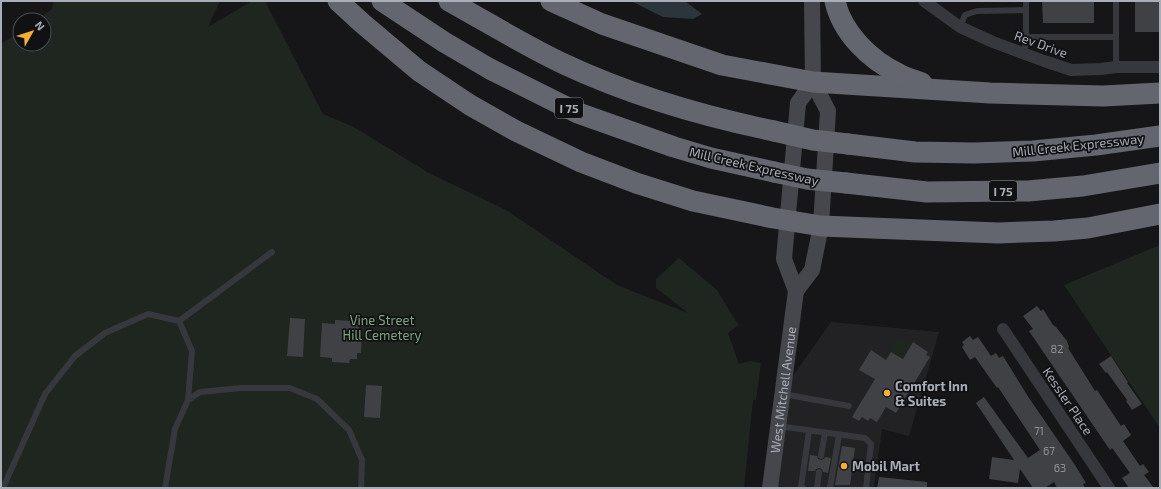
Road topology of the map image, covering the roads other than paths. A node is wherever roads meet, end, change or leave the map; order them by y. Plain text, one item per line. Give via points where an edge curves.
1 (338, 1) edge
2 (382, 1) edge
3 (449, 1) edge
4 (551, 1) edge
5 (812, 1) edge
6 (836, 1) edge
7 (924, 1) edge
8 (1026, 1) edge
9 (1116, 1) edge
10 (1026, 10) junction
11 (960, 27) junction
12 (1026, 37) junction
13 (1116, 37) junction
14 (1024, 54) junction
15 (1116, 67) junction
16 (1160, 67) edge
17 (812, 82) junction
18 (937, 89) junction
19 (1160, 93) edge
20 (1160, 136) edge
21 (1160, 173) edge
22 (1160, 214) edge
23 (788, 220) junction
24 (820, 226) junction
25 (272, 252) dead end
26 (796, 291) junction
27 (179, 321) junction
28 (1003, 328) dead end
29 (782, 393) junction
30 (188, 400) junction
31 (849, 406) dead end
32 (778, 426) junction
33 (809, 431) junction
34 (825, 433) junction
35 (838, 434) junction
36 (821, 456) dead end
37 (819, 472) dead end
38 (3, 488) edge
39 (165, 488) edge
40 (361, 488) edge
41 (770, 488) edge
42 (803, 488) edge
43 (817, 488) edge
44 (830, 488) edge
45 (866, 488) edge
46 (1109, 488) edge

1 - 23 highway via 419,71 470,105 516,131 580,162 636,183 693,201
2 - 21 highway, Mill Creek Expressway / I 75, bridge via 490,69 578,113 674,147 774,172 807,179 927,192 1028,191 1083,186
3 - 20 highway, Mill Creek Expressway, bridge via 564,64 625,89 726,121 813,140 915,152 974,153 1096,145
4 - 17 highway via 602,24 722,65
5 - 17 main road, West Mitchell Avenue
6 - 18 highway via 844,24 875,60 899,74
7 - 11 street, Rev Drive
8 - 10 lane
9 - 13 lane
10 - 11 lane via 977,11 965,15
10 - 12 lane
11 - 14 street, Rev Drive
12 - 13 lane
12 - 14 lane
13 - 15 lane
14 - 15 street, Rev Drive via 1071,70
15 - 16 street, Rev Drive
17 - 18 highway
17 - 23 main road, West Mitchell Avenue via 798,103
17 - 24 main road, West Mitchell Avenue via 828,111
18 - 19 highway via 1052,95
22 - 24 highway via 1088,228 998,233
23 - 24 highway
23 - 26 main road, West Mitchell Avenue via 784,259
24 - 26 main road, West Mitchell Avenue via 812,270
25 - 27 lane
26 - 29 main road, West Mitchell Avenue
27 - 30 lane via 192,350
27 - 38 lane via 148,314 105,333 75,356 45,394
28 - 46 street, Kessler Place
29 - 31 lane
29 - 32 main road, West Mitchell Avenue
30 - 39 lane via 175,429
30 - 40 lane via 200,392 248,388 290,388 317,399 349,430 362,460
32 - 33 lane
32 - 41 main road, West Mitchell Avenue
33 - 34 lane
33 - 42 lane via 800,487
34 - 35 lane
34 - 36 lane
35 - 44 lane
35 - 45 lane via 865,438 871,444
37 - 43 lane

